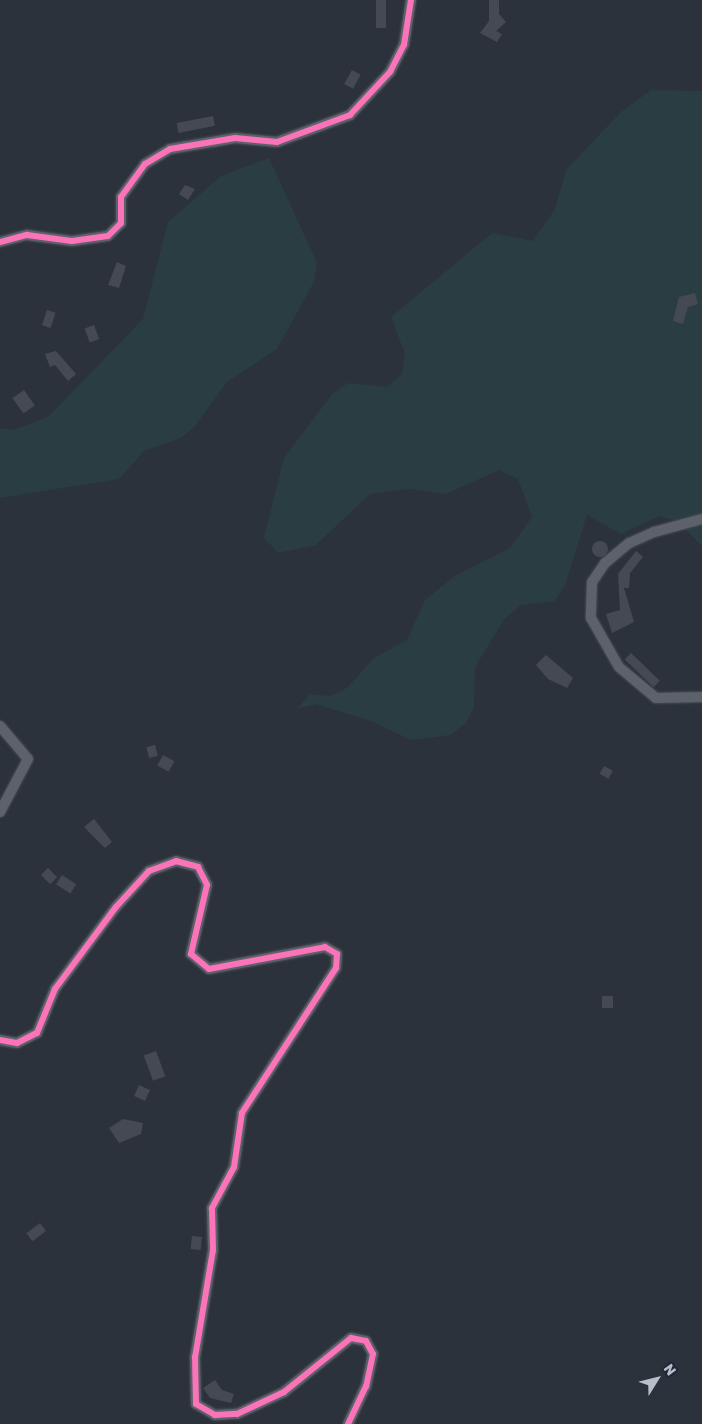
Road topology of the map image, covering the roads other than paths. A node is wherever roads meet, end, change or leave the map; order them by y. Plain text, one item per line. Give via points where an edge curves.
1 (411, 0) edge
2 (0, 242) edge
3 (702, 519) edge
4 (702, 697) edge
5 (0, 726) edge
6 (0, 812) edge
7 (0, 1040) edge
8 (348, 1424) edge

1 - 2 street via 404,45 390,72 350,115 278,142 235,138 170,149 145,164 121,197 121,223 108,236 72,241 27,235
3 - 4 street via 654,532 629,543 605,563 592,582 591,618 619,666 656,698
5 - 6 street via 28,759
7 - 8 street via 17,1043 37,1033 54,989 116,907 149,871 176,861 198,867 207,885 191,954 209,969 325,947 336,954 336,968 242,1113 234,1167 212,1208 213,1250 195,1357 196,1404 215,1415 237,1414 284,1392 351,1338 366,1341 373,1354 366,1386

